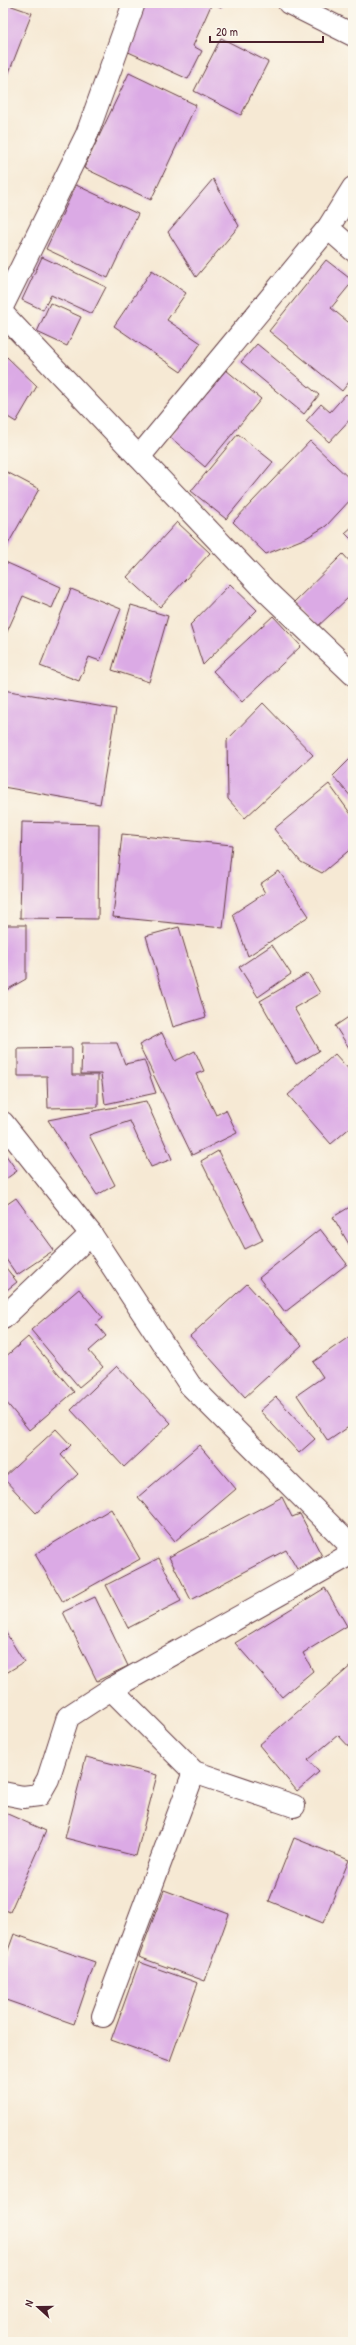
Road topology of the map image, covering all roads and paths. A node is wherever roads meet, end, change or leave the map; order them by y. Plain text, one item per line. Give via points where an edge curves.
1 (134, 3) edge
2 (289, 3) edge
3 (353, 35) edge
4 (353, 188) edge
5 (328, 228) junction
6 (353, 250) edge
7 (3, 305) edge
8 (3, 314) edge
9 (139, 457) junction
10 (353, 674) edge
11 (3, 1122) edge
12 (91, 1234) junction
13 (3, 1318) edge
14 (353, 1548) edge
15 (353, 1553) edge
16 (111, 1689) junction
17 (194, 1772) junction
18 (3, 1793) edge
19 (294, 1806) dead end
20 (104, 2016) dead end

1 - 7 street via 87,134
2 - 3 street
4 - 5 street
5 - 6 street
5 - 9 street
8 - 9 street
9 - 10 street via 266,591
11 - 12 street
12 - 13 street
12 - 14 street via 190,1385
15 - 16 street
16 - 17 street
16 - 18 street via 68,1717 48,1779 40,1795 23,1797
17 - 19 street
17 - 20 street

